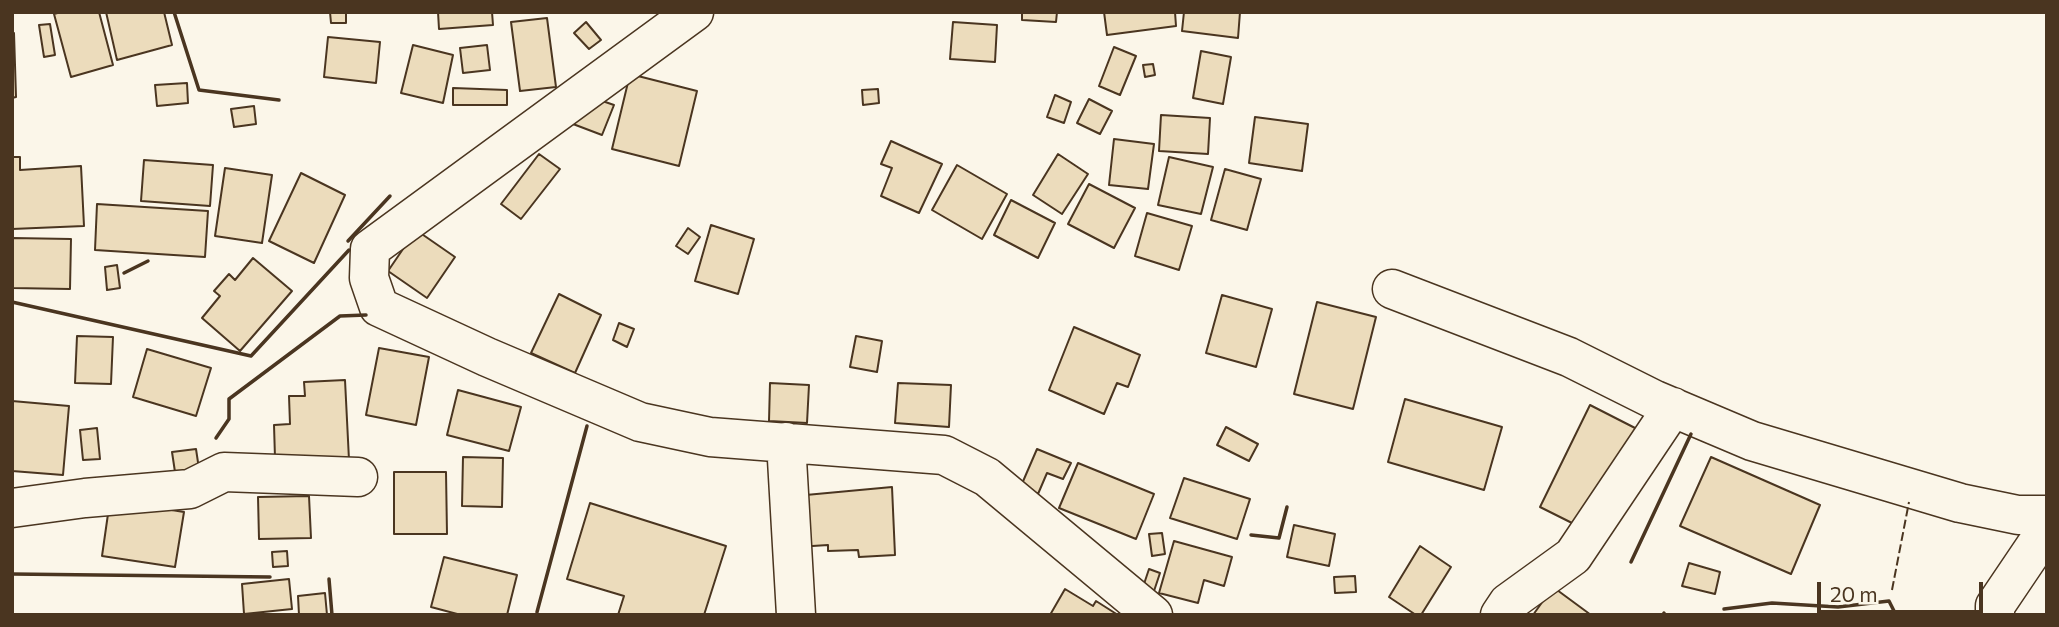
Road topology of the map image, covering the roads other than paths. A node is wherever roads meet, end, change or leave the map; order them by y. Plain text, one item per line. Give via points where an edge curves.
1 (694, 12) edge
2 (1392, 289) dead end
3 (1673, 407) junction
4 (786, 442) junction
5 (358, 477) dead end
6 (12, 508) edge
7 (2047, 515) edge
8 (2047, 529) edge
9 (796, 615) edge
10 (1153, 615) edge
11 (1500, 615) edge
12 (1995, 615) edge

1 - 4 street via 370,249 369,278 379,307 640,422 710,437
2 - 3 street via 1569,357
3 - 7 street via 1752,441 1960,503 2018,515
3 - 11 street via 1573,556 1508,603
4 - 9 street
4 - 10 street via 944,455 988,477
5 - 6 street via 224,472 190,489
8 - 12 street via 1996,606

